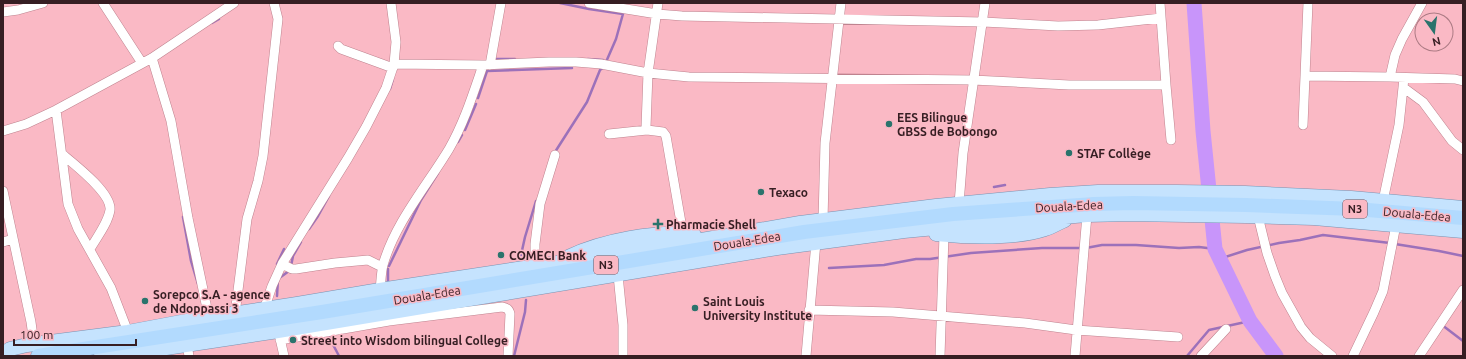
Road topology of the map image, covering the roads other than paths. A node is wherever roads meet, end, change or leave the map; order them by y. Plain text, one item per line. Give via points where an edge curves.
1 (43, 3) edge
2 (103, 3) edge
3 (234, 3) edge
4 (274, 3) edge
5 (391, 3) edge
6 (501, 3) edge
7 (589, 3) edge
8 (658, 3) edge
9 (841, 3) edge
10 (985, 3) edge
11 (1160, 3) edge
12 (1308, 3) edge
13 (1422, 3) edge
14 (3, 12) edge
15 (657, 14) junction
16 (1161, 18) junction
17 (839, 19) junction
18 (983, 22) junction
19 (338, 46) dead end
20 (152, 58) junction
21 (142, 63) junction
22 (486, 65) junction
23 (393, 66) junction
24 (648, 73) junction
25 (1305, 76) junction
26 (1390, 77) junction
27 (832, 78) junction
28 (1404, 78) junction
29 (973, 80) junction
30 (1463, 81) edge
31 (1166, 85) junction
32 (1404, 88) junction
33 (56, 110) junction
34 (1303, 125) dead end
35 (647, 130) junction
36 (3, 131) edge
37 (609, 134) dead end
38 (1171, 140) dead end
39 (1463, 150) edge
40 (62, 154) junction
41 (555, 155) dead end
42 (3, 191) edge
43 (1383, 201) junction
44 (1177, 203) junction
45 (959, 204) junction
46 (1249, 207) junction
47 (1463, 208) edge
48 (1081, 215) junction
49 (1463, 218) edge
50 (823, 220) junction
51 (1396, 225) junction
52 (904, 231) junction
53 (1463, 231) edge
54 (683, 234) junction
55 (944, 235) junction
56 (710, 238) junction
57 (13, 239) junction
58 (3, 242) edge
59 (816, 242) junction
60 (90, 249) junction
61 (282, 264) junction
62 (555, 264) junction
63 (382, 267) junction
64 (535, 267) junction
65 (618, 275) junction
66 (380, 290) junction
67 (1463, 290) edge
68 (264, 310) junction
69 (809, 310) junction
70 (235, 314) junction
71 (941, 316) junction
72 (209, 318) junction
73 (1076, 330) junction
74 (1226, 330) dead end
75 (128, 332) junction
76 (279, 336) junction
77 (1178, 337) dead end
78 (36, 350) edge
79 (188, 350) edge
80 (3, 354) edge
81 (126, 354) edge
82 (101, 356) edge
83 (284, 356) edge
84 (508, 356) edge
85 (623, 356) edge
86 (806, 356) edge
87 (940, 356) edge
88 (1075, 356) edge
89 (1201, 356) edge
90 (1332, 356) edge
91 (1353, 356) edge
92 (1419, 356) edge

1 - 14 street
2 - 21 street
3 - 20 street
4 - 70 street via 278,19 263,156 248,219
5 - 23 street via 396,42
6 - 22 street
7 - 15 street
8 - 15 street
9 - 17 street
10 - 18 street
11 - 16 street
12 - 25 street
13 - 26 street via 1395,55
15 - 17 street
15 - 24 street
16 - 18 street via 1098,25 1058,26
16 - 31 street
17 - 18 street
17 - 27 street
18 - 29 street
19 - 23 street
20 - 21 street
20 - 72 street via 171,121
21 - 33 street
22 - 23 street
22 - 24 street via 576,62
22 - 63 street via 459,130 394,236
23 - 61 street via 386,88 366,127
24 - 27 street via 689,77
24 - 35 street
25 - 26 street
25 - 34 street
26 - 28 street
27 - 29 street
27 - 50 street via 823,167
28 - 30 street
28 - 32 street
29 - 31 street via 1069,85
29 - 45 street
31 - 38 street
32 - 39 street via 1423,102 1452,141
32 - 43 street
33 - 36 street
33 - 40 street
35 - 37 street
35 - 54 street via 663,132 666,136
40 - 60 street via 68,204
40 - 60 street via 103,194 110,208 108,218
41 - 64 street via 540,204
42 - 57 street
43 - 46 main road
43 - 47 main road
44 - 45 main road via 1098,192
44 - 46 highway, Douala-Edea / N3
44 - 48 main road
44 - 78 highway, Douala-Edea / N3 via 1094,204 953,214 804,232 322,312
45 - 50 main road
46 - 49 highway, Douala-Edea / N3 via 1356,209
46 - 51 main road via 1314,218
46 - 90 street via 1282,293 1310,338
48 - 52 main road
48 - 55 main road via 1030,232 978,236
48 - 73 street
50 - 56 main road
51 - 53 main road
51 - 91 street via 1383,291
52 - 55 main road
52 - 59 main road
54 - 56 main road
54 - 62 main road via 645,236 602,244 584,249
55 - 71 street
56 - 62 main road
57 - 58 street
57 - 78 street
59 - 65 main road
59 - 69 street
60 - 75 street via 112,288
61 - 63 street via 296,269 368,260
61 - 68 street
62 - 64 main road
63 - 66 street
64 - 66 main road
65 - 76 main road via 442,303
65 - 85 street
66 - 68 main road
67 - 92 street
68 - 70 main road
69 - 71 street
69 - 86 street
70 - 72 main road
71 - 73 street
71 - 87 street
72 - 75 main road
73 - 77 street
73 - 88 street
74 - 89 street
75 - 78 main road
76 - 79 main road
76 - 83 street
76 - 84 street via 502,307 507,308 510,314
78 - 80 main road via 10,349
79 - 81 main road
81 - 82 main road

